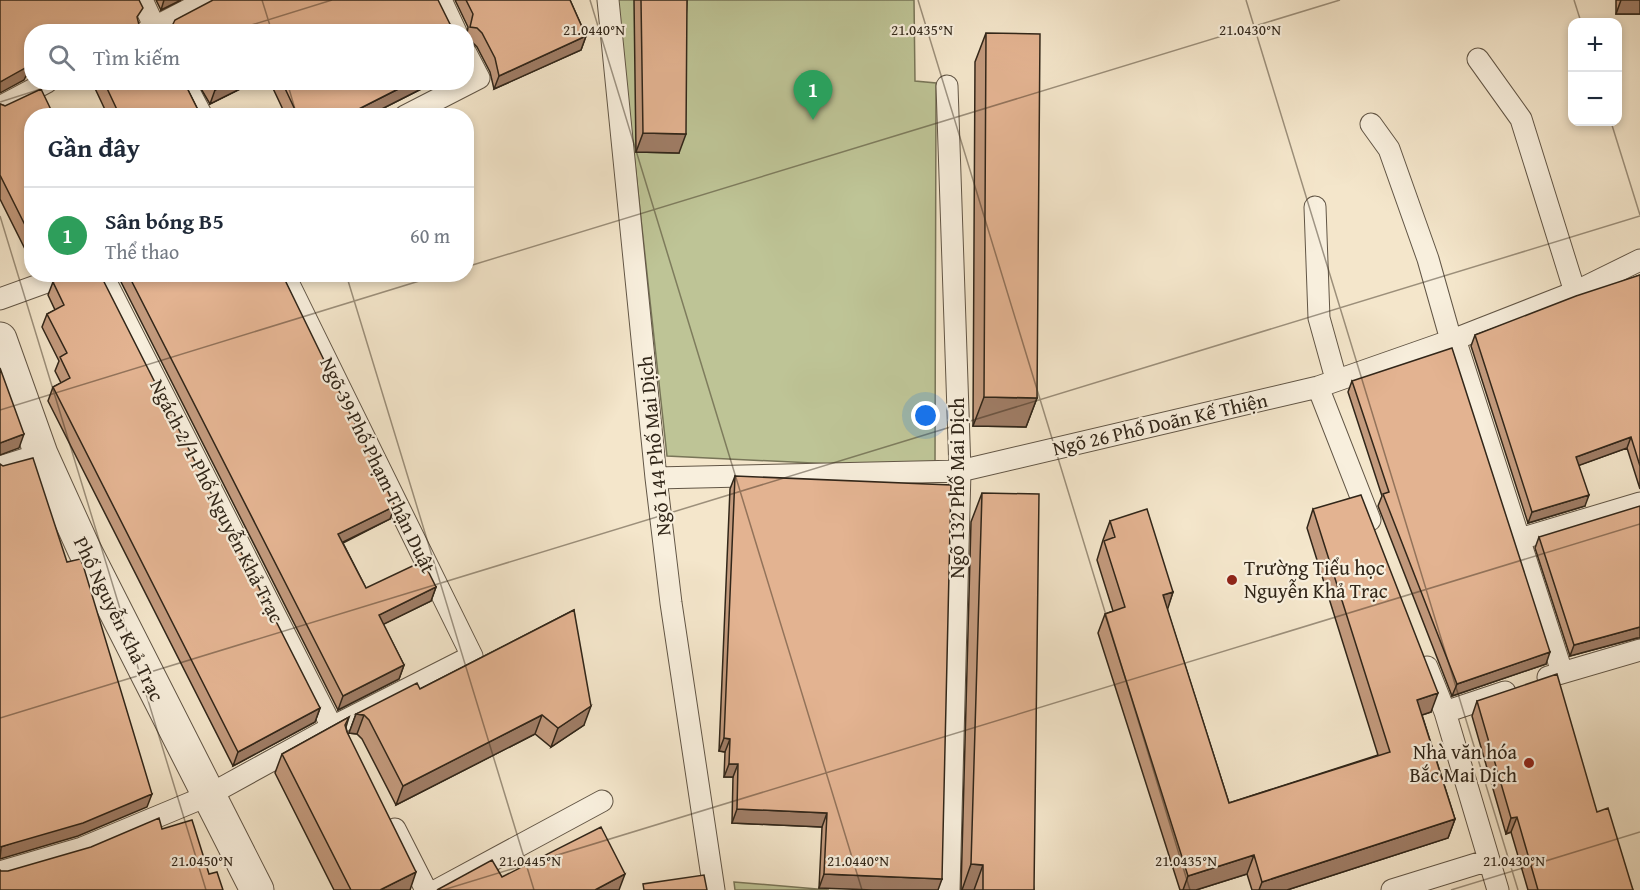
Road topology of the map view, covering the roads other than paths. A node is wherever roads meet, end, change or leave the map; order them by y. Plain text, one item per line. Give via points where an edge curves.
1 (142, 0) edge
2 (207, 0) edge
3 (441, 0) edge
4 (608, 0) edge
5 (150, 24) edge
6 (163, 24) edge
7 (452, 24) edge
8 (1478, 59) dead end
9 (474, 68) edge
10 (474, 81) edge
11 (947, 86) dead end
12 (32, 90) edge
13 (188, 90) edge
14 (456, 90) edge
15 (0, 107) edge
16 (198, 108) edge
17 (421, 108) edge
18 (1371, 124) dead end
19 (1315, 207) dead end
20 (1640, 260) edge
21 (47, 282) edge
22 (106, 282) edge
23 (288, 282) edge
24 (1575, 292) junction
25 (0, 299) edge
26 (0, 339) edge
27 (1453, 340) junction
28 (1327, 383) junction
29 (41, 454) junction
30 (0, 467) edge
31 (960, 471) junction
32 (656, 478) junction
33 (1640, 503) edge
34 (1377, 538) edge
35 (1520, 539) junction
36 (1419, 647) edge
37 (1640, 650) edge
38 (1562, 672) junction
39 (1445, 712) junction
40 (332, 728) junction
41 (207, 796) junction
42 (602, 801) dead end
43 (383, 807) edge
44 (1490, 860) junction
45 (0, 872) edge
46 (256, 890) edge
47 (426, 890) edge
48 (437, 890) edge
49 (714, 890) edge
50 (949, 890) edge
51 (1392, 890) edge
52 (1498, 890) edge

1 - 5 lane
2 - 6 lane
3 - 7 lane
4 - 32 lane, Ngõ 144 Phố Mai Dịch
8 - 24 lane via 1521,119
9 - 10 lane via 479,78
11 - 31 lane, Ngõ 132 Phố Mai Dịch
12 - 15 lane
13 - 16 lane
14 - 17 lane
18 - 27 lane via 1389,149
19 - 28 lane via 1319,318
20 - 24 lane, Ngõ 26 Phố Doãn Kế Thiện
21 - 25 lane
22 - 40 lane, Ngách 2/1 Phố Nguyễn Khả Trạc
23 - 40 lane, Ngõ 39 Phố Phạm Thận Duật via 472,656
24 - 27 lane, Ngõ 26 Phố Doãn Kế Thiện
26 - 29 street, Phố Nguyễn Khả Trạc
27 - 28 lane, Ngõ 26 Phố Doãn Kế Thiện
27 - 35 lane
28 - 31 lane, Ngõ 26 Phố Doãn Kế Thiện
28 - 34 lane
29 - 30 lane
29 - 41 street, Phố Nguyễn Khả Trạc
31 - 32 lane, Ngõ 26 Phố Doãn Kế Thiện
31 - 50 lane, Ngõ 132 Phố Mai Dịch
32 - 49 lane, Ngõ 144 Phố Mai Dịch
33 - 35 lane
35 - 38 lane
36 - 39 lane
37 - 38 lane
38 - 39 lane
39 - 44 lane
40 - 41 lane
41 - 45 lane via 82,848
41 - 46 street, Phố Nguyễn Khả Trạc
42 - 48 lane
43 - 47 lane
44 - 51 lane
44 - 52 lane

